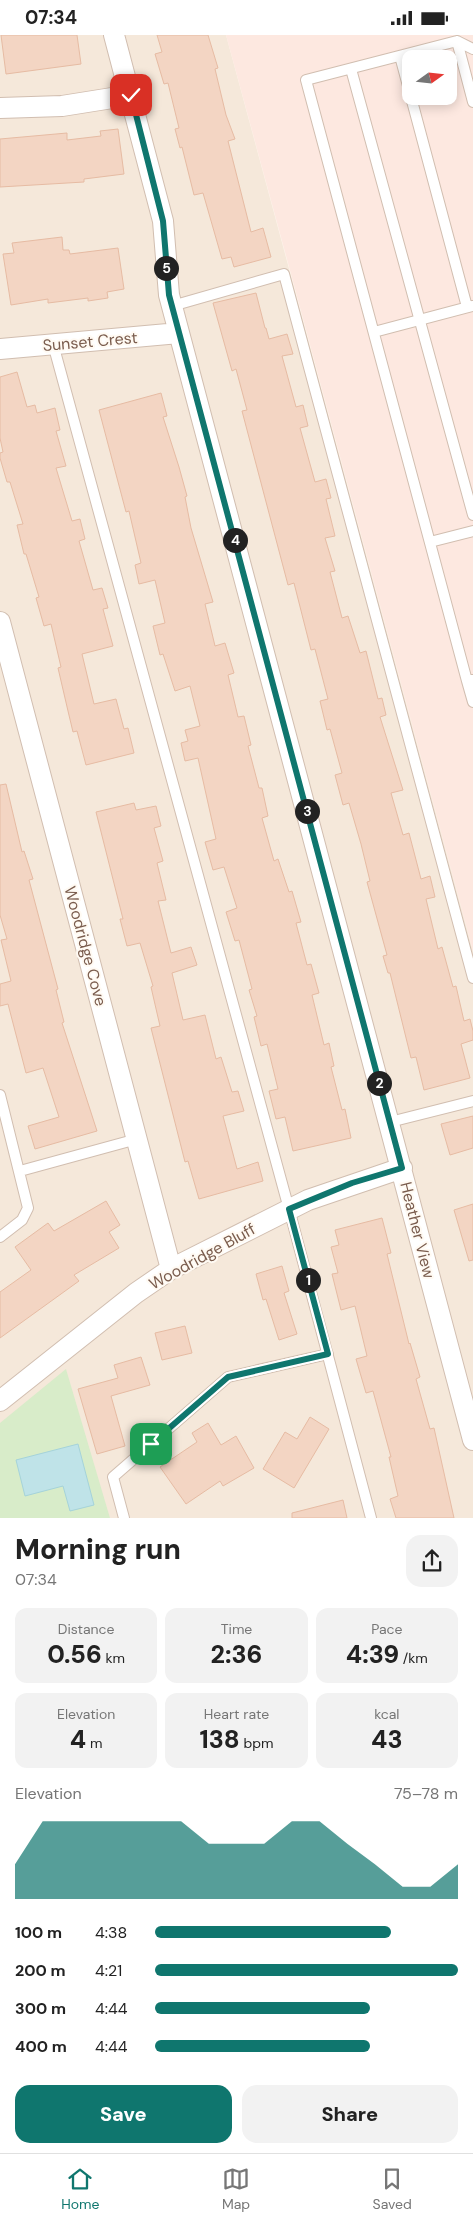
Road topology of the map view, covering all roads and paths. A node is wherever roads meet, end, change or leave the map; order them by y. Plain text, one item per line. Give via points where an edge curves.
1 (114, 35) edge
2 (457, 41) junction
3 (473, 49) edge
4 (400, 56) junction
5 (351, 69) junction
6 (131, 95) junction
7 (473, 102) edge
8 (0, 109) edge
9 (171, 300) junction
10 (470, 307) edge
11 (418, 320) junction
12 (374, 331) junction
13 (180, 333) junction
14 (53, 344) junction
15 (0, 349) edge
16 (473, 515) edge
17 (473, 531) edge
18 (430, 542) junction
19 (0, 622) edge
20 (470, 680) edge
21 (473, 702) edge
22 (473, 978) edge
23 (0, 1095) edge
24 (473, 1101) edge
25 (390, 1123) junction
26 (137, 1139) junction
27 (402, 1168) junction
28 (20, 1171) junction
29 (289, 1209) junction
30 (0, 1237) edge
31 (171, 1269) junction
32 (328, 1354) junction
33 (0, 1401) edge
34 (473, 1440) edge
35 (124, 1518) edge
36 (371, 1518) edge

1 - 6 street, Heather View
2 - 3 lane
2 - 4 lane
2 - 7 lane
4 - 5 lane
4 - 10 lane
5 - 11 lane
5 - 12 lane via 306,80
6 - 8 street via 62,105
6 - 9 street, Heather View via 163,221
9 - 13 street, Heather View
9 - 22 lane via 284,275
10 - 11 lane
11 - 12 lane
11 - 16 lane
12 - 18 lane
13 - 14 street, Sunset Crest
13 - 25 street, Heather View
14 - 15 street, Sunset Crest
14 - 29 lane
17 - 18 lane
18 - 20 lane
19 - 26 street, Woodridge Cove
20 - 21 lane
23 - 28 lane
24 - 25 lane
25 - 27 street, Heather View
26 - 28 lane
26 - 31 street, Woodridge Cove
27 - 29 street, Woodridge Bluff via 352,1183
27 - 34 street, Heather View
28 - 30 lane via 28,1208 22,1220
29 - 31 street, Woodridge Bluff
29 - 32 lane
31 - 33 street, Woodridge Bluff
32 - 35 lane via 228,1377 113,1477
32 - 36 lane

